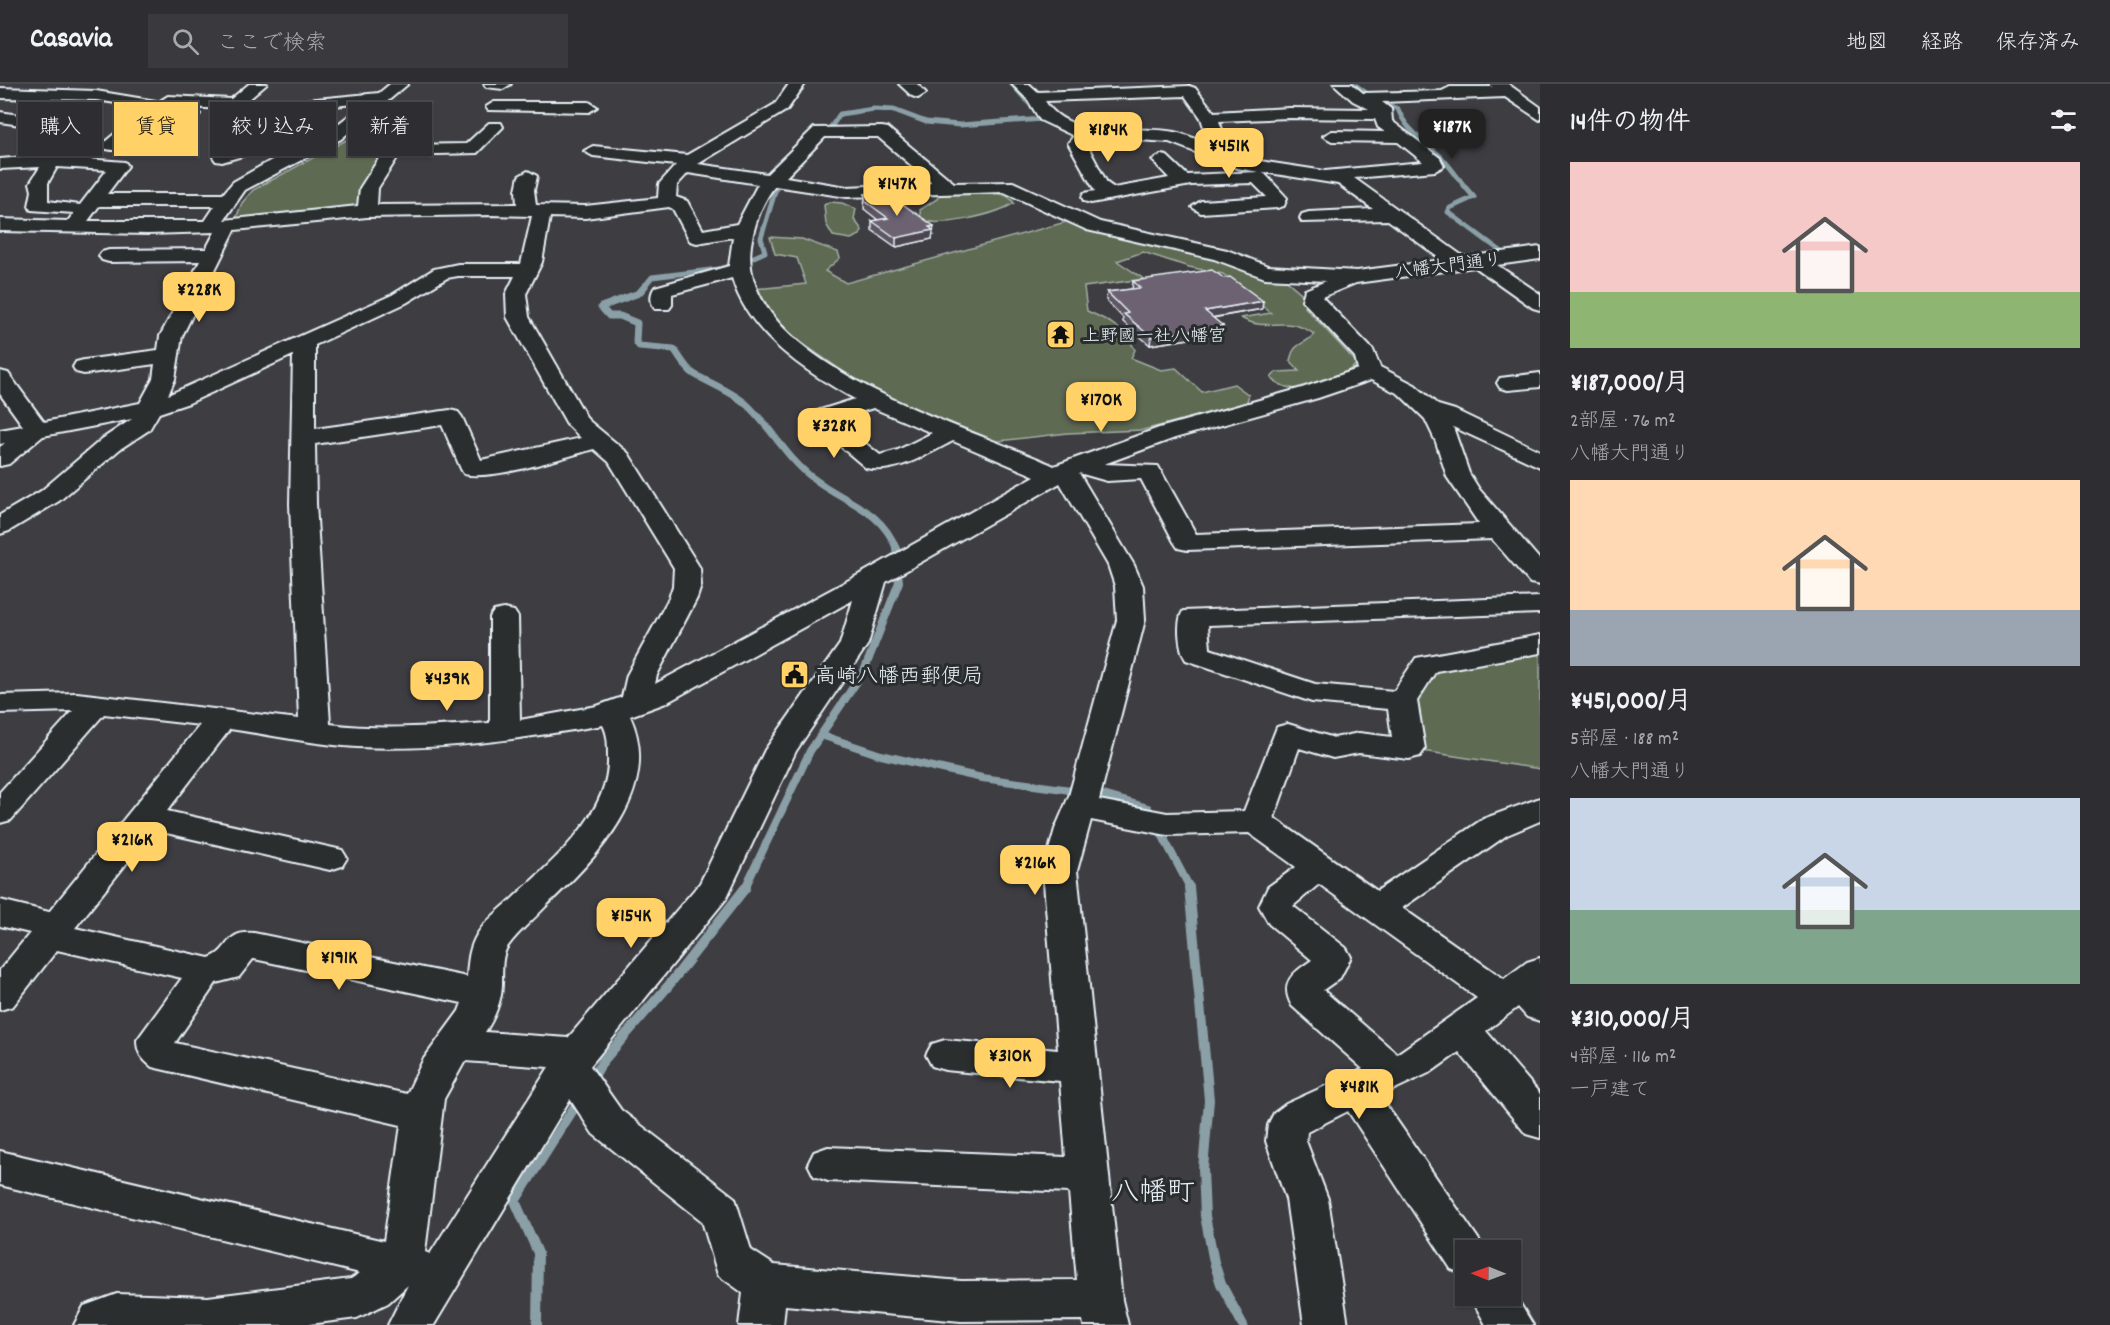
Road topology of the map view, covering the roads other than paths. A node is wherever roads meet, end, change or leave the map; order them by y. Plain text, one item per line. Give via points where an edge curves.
1 (259, 84) edge
2 (342, 84) edge
3 (414, 84) edge
4 (492, 84) edge
5 (503, 84) edge
6 (797, 84) edge
7 (1020, 84) edge
8 (1342, 84) edge
9 (1503, 88) edge
10 (392, 91) edge
11 (533, 92) dead end
12 (0, 93) edge
13 (84, 96) junction
14 (1034, 97) junction
15 (1196, 98) junction
16 (1218, 98) dead end
17 (1359, 98) junction
18 (71, 102) edge
19 (318, 102) edge
20 (327, 102) edge
21 (378, 102) edge
22 (494, 106) dead end
23 (522, 107) junction
24 (589, 107) dead end
25 (1384, 114) junction
26 (1540, 115) edge
27 (0, 117) edge
28 (1209, 117) junction
29 (18, 119) edge
30 (18, 127) edge
31 (495, 127) dead end
32 (840, 132) junction
33 (1085, 133) junction
34 (0, 136) edge
35 (1332, 136) dead end
36 (1403, 136) junction
37 (593, 151) dead end
38 (432, 152) edge
39 (35, 156) edge
40 (226, 156) edge
41 (294, 156) edge
42 (391, 156) joint
43 (222, 157) dead end
44 (31, 161) junction
45 (51, 161) junction
46 (446, 162) dead end
47 (686, 164) junction
48 (1243, 164) junction
49 (2, 166) edge
50 (1172, 171) junction
51 (1284, 172) junction
52 (1330, 175) junction
53 (528, 176) dead end
54 (1258, 177) junction
55 (769, 180) junction
56 (794, 183) junction
57 (183, 186) dead end
58 (949, 188) junction
59 (1094, 189) junction
60 (233, 193) junction
61 (667, 200) junction
62 (91, 204) junction
63 (1200, 207) dead end
64 (367, 211) junction
65 (535, 211) junction
66 (1394, 214) junction
67 (1308, 218) dead end
68 (0, 225) edge
69 (75, 225) junction
70 (223, 226) junction
71 (744, 229) junction
72 (1540, 253) edge
73 (211, 255) junction
74 (109, 256) dead end
75 (1470, 263) junction
76 (525, 270) junction
77 (738, 271) junction
78 (1357, 277) junction
79 (1540, 304) edge
80 (662, 305) dead end
81 (304, 343) junction
82 (166, 356) junction
83 (84, 367) dead end
84 (1370, 371) junction
85 (0, 379) edge
86 (1540, 380) edge
87 (1508, 383) dead end
88 (875, 400) junction
89 (151, 408) junction
90 (1434, 411) junction
91 (37, 429) junction
92 (952, 432) junction
93 (0, 438) edge
94 (304, 438) junction
95 (598, 441) junction
96 (0, 459) edge
97 (1540, 460) edge
98 (1067, 470) junction
99 (0, 526) edge
100 (1501, 531) junction
101 (1540, 577) edge
102 (874, 578) junction
103 (1540, 605) edge
104 (504, 617) dead end
105 (1540, 644) edge
106 (1402, 701) junction
107 (0, 704) edge
108 (97, 704) junction
109 (624, 707) junction
110 (222, 718) junction
111 (315, 732) junction
112 (505, 732) junction
113 (1080, 807) junction
114 (1540, 809) edge
115 (0, 812) edge
116 (145, 818) junction
117 (1256, 822) junction
118 (330, 858) dead end
119 (1319, 867) junction
120 (1377, 909) junction
121 (0, 913) edge
122 (51, 930) junction
123 (201, 974) junction
124 (1526, 991) edge
125 (483, 994) junction
126 (0, 996) edge
127 (1461, 1028) junction
128 (455, 1045) junction
129 (945, 1055) dead end
130 (573, 1061) junction
131 (1080, 1067) junction
132 (1393, 1073) junction
133 (1355, 1090) junction
134 (422, 1113) junction
135 (1540, 1122) edge
136 (828, 1164) dead end
137 (0, 1168) edge
138 (1089, 1174) junction
139 (1455, 1240) edge
140 (422, 1269) junction
141 (763, 1305) edge
142 (1499, 1306) edge
143 (1103, 1313) edge
144 (96, 1325) edge
145 (410, 1325) edge
146 (1326, 1325) edge
147 (1512, 1325) edge

1 - 13 street via 241,102 146,106
2 - 19 street
3 - 10 street
4 - 5 street
6 - 47 street via 781,107
7 - 14 street
8 - 17 street
9 - 17 street via 1450,92 1453,96
9 - 26 street
10 - 20 street
10 - 21 street
11 - 23 street
12 - 13 street
13 - 18 street
14 - 15 street via 1189,91
14 - 33 street via 1052,122
15 - 16 street
15 - 28 street
17 - 25 street via 1383,109
22 - 23 street
23 - 24 street
25 - 28 street
25 - 36 street via 1384,123
27 - 29 street
28 - 48 street via 1216,137
30 - 34 street
31 - 38 street via 471,149
32 - 55 street via 820,132
32 - 56 street
32 - 58 street via 882,132
33 - 48 street via 1172,137
33 - 59 street via 1077,143
35 - 36 street
36 - 52 street via 1435,166
37 - 47 street
39 - 44 street
40 - 43 street
41 - 60 street via 261,172
42 - 46 street
42 - 64 street via 369,188
44 - 45 street
44 - 49 street
45 - 62 street via 39,183 38,206
45 - 62 street via 119,166
47 - 55 street
47 - 61 street via 668,184
48 - 51 street
50 - 54 street
50 - 59 street
50 - 59 street via 1111,194
51 - 52 street
51 - 54 street
52 - 66 street via 1349,182
53 - 65 street via 525,190
54 - 63 street via 1278,198 1277,202
55 - 56 street
55 - 71 street
56 - 58 street via 847,192
57 - 60 street
58 - 78 street via 1007,186 1094,226 1220,254 1265,272
60 - 62 street
60 - 70 street via 214,219
61 - 65 street via 608,211
61 - 71 street via 680,205 697,237
62 - 69 street
64 - 65 street
64 - 70 street
65 - 76 street via 532,262
66 - 67 street
66 - 75 street
68 - 69 street
69 - 70 street
70 - 73 street
71 - 77 street via 737,249
72 - 75 street, 八幡大門通り
73 - 74 street
73 - 82 street via 171,336
75 - 78 street, 八幡大門通り
75 - 79 street
76 - 81 street via 441,273 399,299
76 - 95 street via 516,294 518,317 579,424
77 - 80 street via 662,291
77 - 88 street via 754,309 770,327 848,386
78 - 84 street via 1312,294 1312,300 1365,355
81 - 89 street
81 - 94 street
82 - 83 street
82 - 89 street via 164,379
84 - 90 street via 1409,391
84 - 98 street via 1310,393 1167,433
85 - 91 street
86 - 87 street
88 - 92 street
88 - 92 street via 819,418 875,463 907,455
89 - 91 street
89 - 99 street via 141,424 50,496
90 - 97 street
90 - 100 street via 1448,441 1457,475
91 - 93 street
91 - 96 street
92 - 98 street
94 - 95 street via 450,417 473,469
94 - 111 street via 303,504
95 - 109 street via 619,458 687,568 684,598
98 - 100 street via 1107,474 1149,471 1187,542
98 - 102 street
98 - 113 street via 1121,565 1129,586 1131,620
100 - 101 street
102 - 109 street via 655,696
102 - 130 street via 854,645 781,750 714,890
103 - 106 street via 1193,617 1196,654 1312,693
104 - 112 street
105 - 106 street via 1426,664
106 - 117 street via 1409,749 1359,743 1333,748 1288,734
107 - 108 street
108 - 110 street
108 - 115 street
109 - 112 street via 557,725
109 - 125 street via 624,751 613,806 583,847 492,940
110 - 111 street
110 - 116 street
111 - 112 street via 355,737 427,737
113 - 117 street via 1167,824
113 - 131 street via 1060,871
114 - 120 street via 1495,827
116 - 118 street
116 - 122 street
117 - 119 street
119 - 120 street
119 - 132 street via 1280,896 1276,906 1281,915 1333,957 1328,968 1304,984 1305,996
120 - 124 street
121 - 122 street
122 - 123 street via 195,967
122 - 126 street
123 - 125 street via 226,967 244,945
123 - 134 street via 156,1040 156,1048 165,1056
124 - 127 street
125 - 128 street via 476,1017
127 - 132 street via 1418,1061
127 - 135 street
128 - 130 street
128 - 134 street via 428,1086
129 - 131 street
130 - 140 street
130 - 141 street via 607,1122 720,1211 733,1261
131 - 138 street
132 - 133 street
133 - 139 street
133 - 146 street via 1287,1125 1286,1141 1307,1199
134 - 140 street
136 - 138 street
137 - 140 street
138 - 143 street
140 - 144 street via 357,1298 208,1317 117,1314
140 - 145 street
141 - 143 street via 961,1302
142 - 147 street

